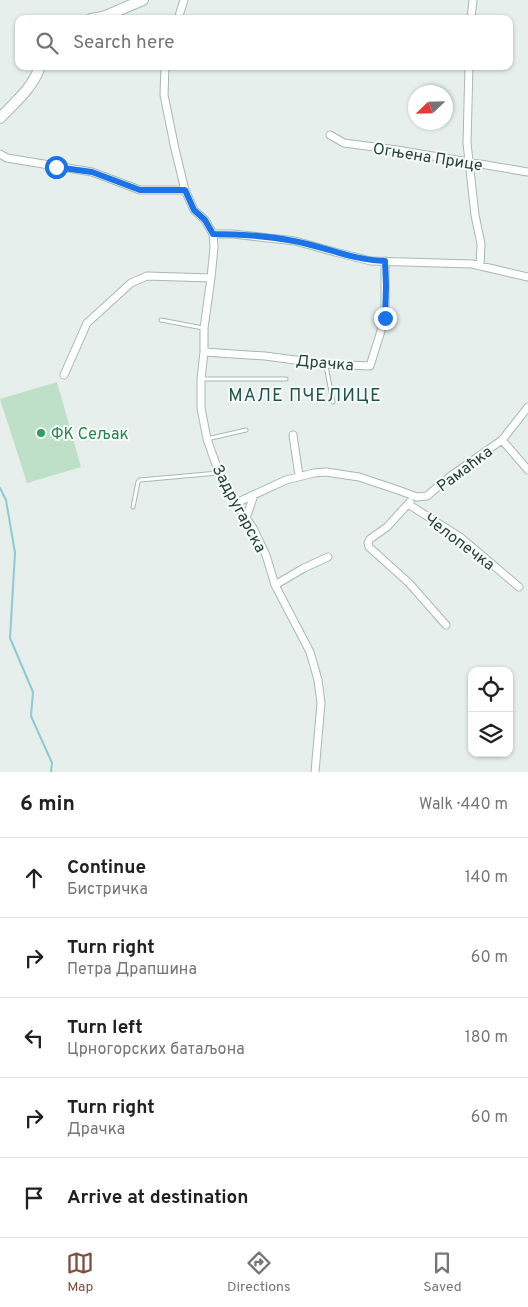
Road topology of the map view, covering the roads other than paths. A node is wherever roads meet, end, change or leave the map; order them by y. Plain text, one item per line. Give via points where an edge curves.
1 (143, 0) edge
2 (473, 0) edge
3 (181, 2) edge
4 (108, 15) edge
5 (179, 15) edge
6 (471, 15) edge
7 (39, 70) edge
8 (165, 70) edge
9 (469, 70) edge
10 (0, 118) edge
11 (330, 135) dead end
12 (0, 154) edge
13 (469, 162) junction
14 (528, 172) edge
15 (185, 190) junction
16 (213, 234) junction
17 (385, 261) junction
18 (480, 266) junction
19 (528, 277) edge
20 (211, 278) junction
21 (161, 320) dead end
22 (204, 328) junction
23 (204, 352) junction
24 (326, 364) junction
25 (64, 375) dead end
26 (201, 379) junction
27 (286, 380) dead end
28 (333, 402) dead end
29 (528, 407) edge
30 (246, 430) dead end
31 (293, 435) dead end
32 (207, 439) junction
33 (502, 440) junction
34 (528, 470) edge
35 (219, 473) junction
36 (299, 476) junction
37 (254, 495) junction
38 (417, 497) junction
39 (236, 503) junction
40 (408, 504) junction
41 (133, 507) dead end
42 (246, 518) junction
43 (328, 557) dead end
44 (274, 585) junction
45 (519, 587) dead end
46 (446, 625) dead end
47 (314, 772) edge

1 - 4 street
2 - 6 street
3 - 5 street
7 - 10 street via 28,89
8 - 15 street via 164,95
9 - 13 street
11 - 13 street, Огњена Прице via 344,143
12 - 15 street via 7,158 92,172 140,190
13 - 14 street, Огњена Прице
13 - 18 street via 481,244
15 - 16 street via 194,210
16 - 17 street via 295,241 371,261
16 - 20 street, Задругарска
17 - 18 street
17 - 24 street, Драчка via 385,318 370,366
18 - 19 street
20 - 22 street, Задругарска
20 - 25 street via 146,276 131,283 87,322
21 - 22 lane
22 - 23 street, Задругарска
23 - 24 street, Драчка
23 - 26 street, Задругарска
24 - 28 lane
26 - 27 lane
26 - 32 street, Задругарска via 201,408
29 - 33 street, Рамаћка
30 - 32 lane
31 - 36 street
32 - 35 street, Задругарска
33 - 34 street
33 - 38 street, Рамаћка via 427,496
35 - 39 street, Задругарска
35 - 41 lane via 140,480
36 - 37 street, Рамаћка
36 - 38 street, Рамаћка via 326,472 359,477
37 - 39 street, Рамаћка
37 - 42 street
38 - 40 street, Челопечка
39 - 42 street, Задругарска
40 - 45 street, Челопечка via 460,538
40 - 46 street via 387,527 370,539 369,546 409,583
42 - 44 street, Задругарска via 266,555
43 - 44 street
44 - 47 street, Задругарска via 310,652 318,680 321,704

